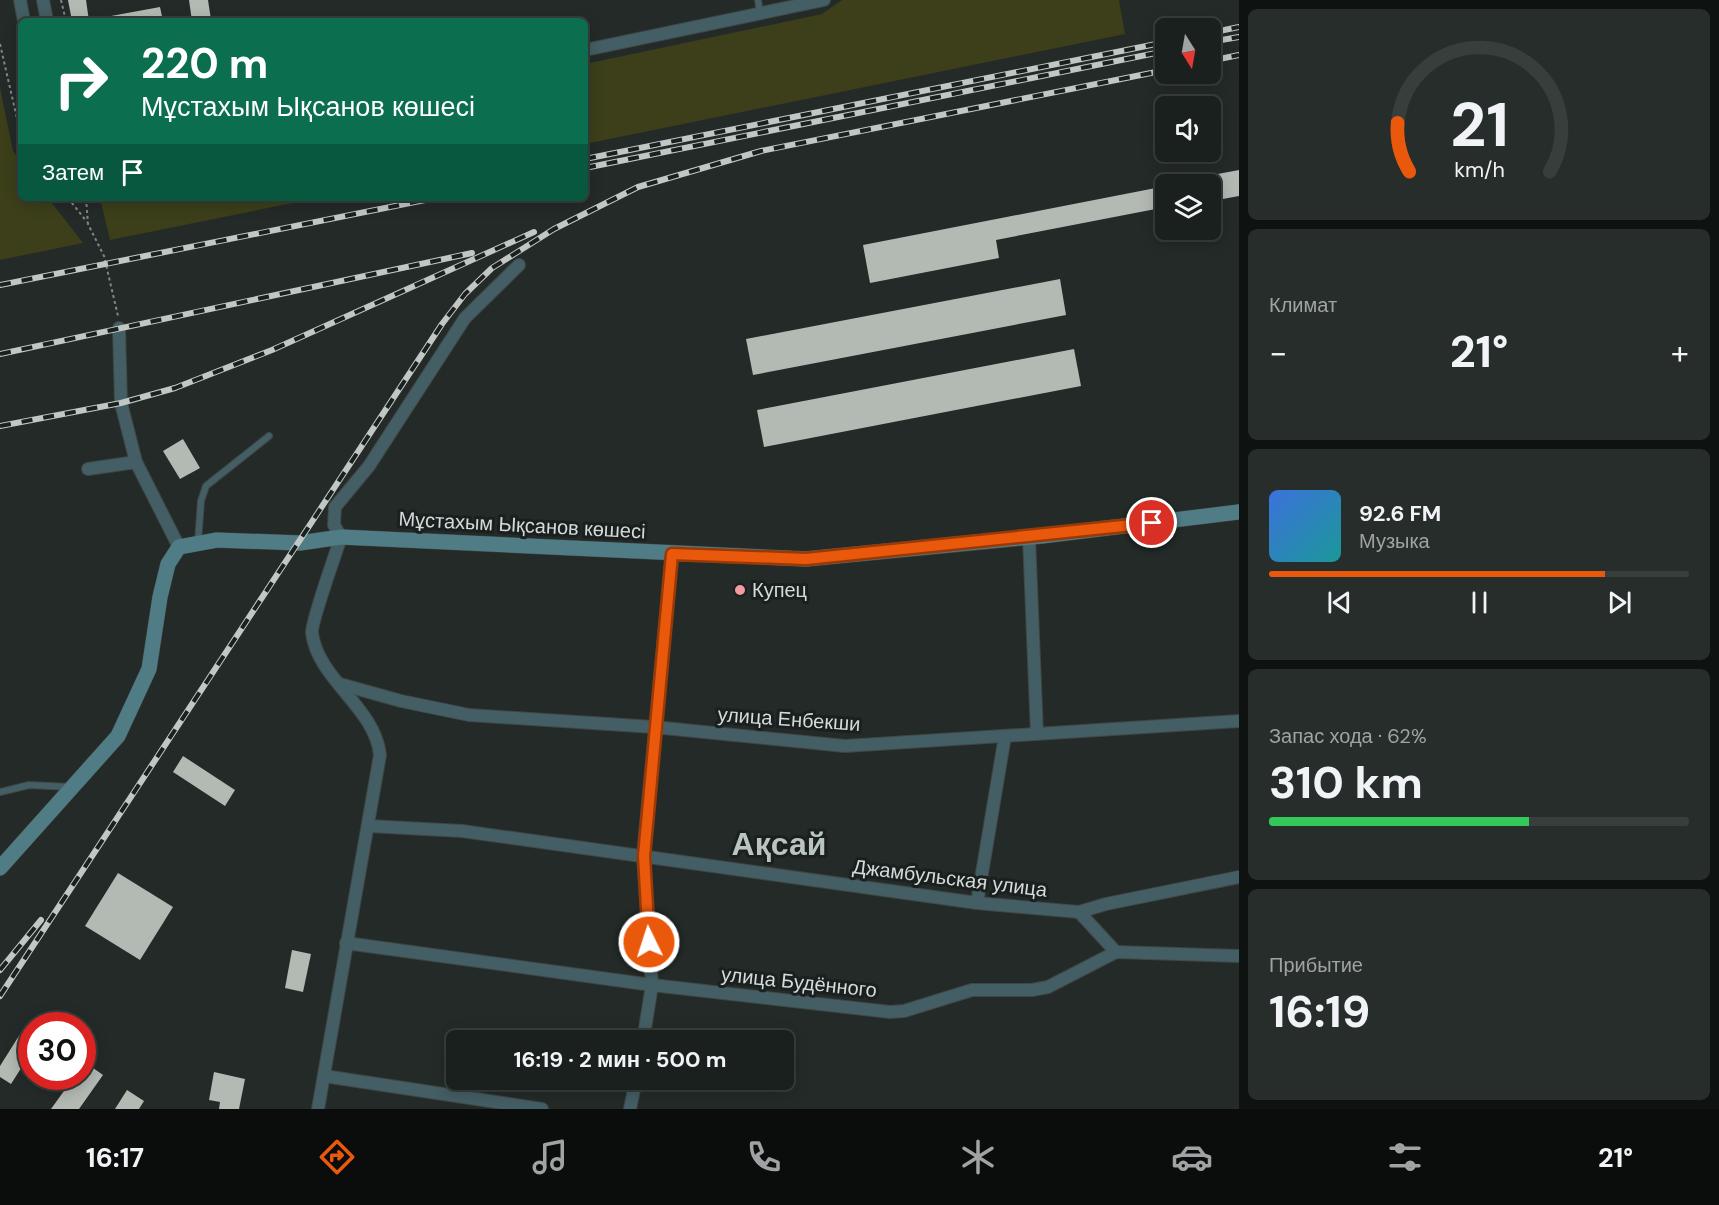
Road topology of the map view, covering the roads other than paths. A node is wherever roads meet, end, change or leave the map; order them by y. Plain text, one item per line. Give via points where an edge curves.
1 (20, 0) edge
2 (43, 0) edge
3 (758, 0) edge
4 (824, 0) edge
5 (760, 14) junction
6 (23, 18) edge
7 (46, 18) edge
8 (588, 49) edge
9 (519, 265) dead end
10 (119, 328) road end
11 (269, 436) dead end
12 (136, 462) junction
13 (88, 469) dead end
14 (1239, 512) edge
15 (341, 537) junction
16 (1029, 537) junction
17 (198, 542) junction
18 (179, 547) junction
19 (672, 554) junction
20 (340, 684) junction
21 (1239, 721) edge
22 (654, 727) junction
23 (1037, 734) junction
24 (1005, 736) junction
25 (71, 788) junction
26 (0, 792) edge
27 (369, 825) junction
28 (644, 856) junction
29 (0, 868) edge
30 (1239, 878) edge
31 (977, 903) junction
32 (1079, 912) junction
33 (346, 943) junction
34 (1116, 952) junction
35 (1239, 956) edge
36 (652, 985) junction
37 (645, 1030) edge
38 (324, 1076) junction
39 (634, 1090) edge
40 (318, 1109) edge
41 (542, 1109) edge
42 (630, 1109) edge

1 - 6 street
2 - 7 street
3 - 5 lane
4 - 5 street
5 - 8 street
9 - 15 street via 465,318 369,466 335,507 334,525
10 - 12 street via 121,403
11 - 17 lane via 206,486
12 - 13 street
12 - 18 street
14 - 16 main road, Мұстахым Ықсанов көшесі
15 - 17 main road, Мұстахым Ықсанов көшесі via 300,543
15 - 19 main road, Мұстахым Ықсанов көшесі
15 - 20 street via 312,632 319,655
16 - 19 main road, Мұстахым Ықсанов көшесі via 806,559
16 - 23 street
17 - 18 main road, Мұстахым Ықсанов көшесі
18 - 25 main road via 168,564 149,669 118,736
19 - 22 street
20 - 22 street, улица Енбекши via 469,714
20 - 27 street via 379,740
21 - 23 street, улица Енбекши
22 - 24 street, улица Енбекши via 844,746
22 - 28 street
23 - 24 street, улица Енбекши
24 - 31 street
25 - 26 lane via 29,785
25 - 29 main road
27 - 28 street, Джамбульская улица via 462,831
27 - 33 street
28 - 31 street, Джамбульская улица
28 - 36 street
30 - 32 street, Джамбульская улица
31 - 32 street, Джамбульская улица
32 - 34 street
33 - 36 street, улица Будённого
33 - 38 street
34 - 35 street, улица Будённого
34 - 36 street, улица Будённого via 1048,987 972,990 904,1011
36 - 37 street
38 - 40 street
38 - 41 street
39 - 42 street

